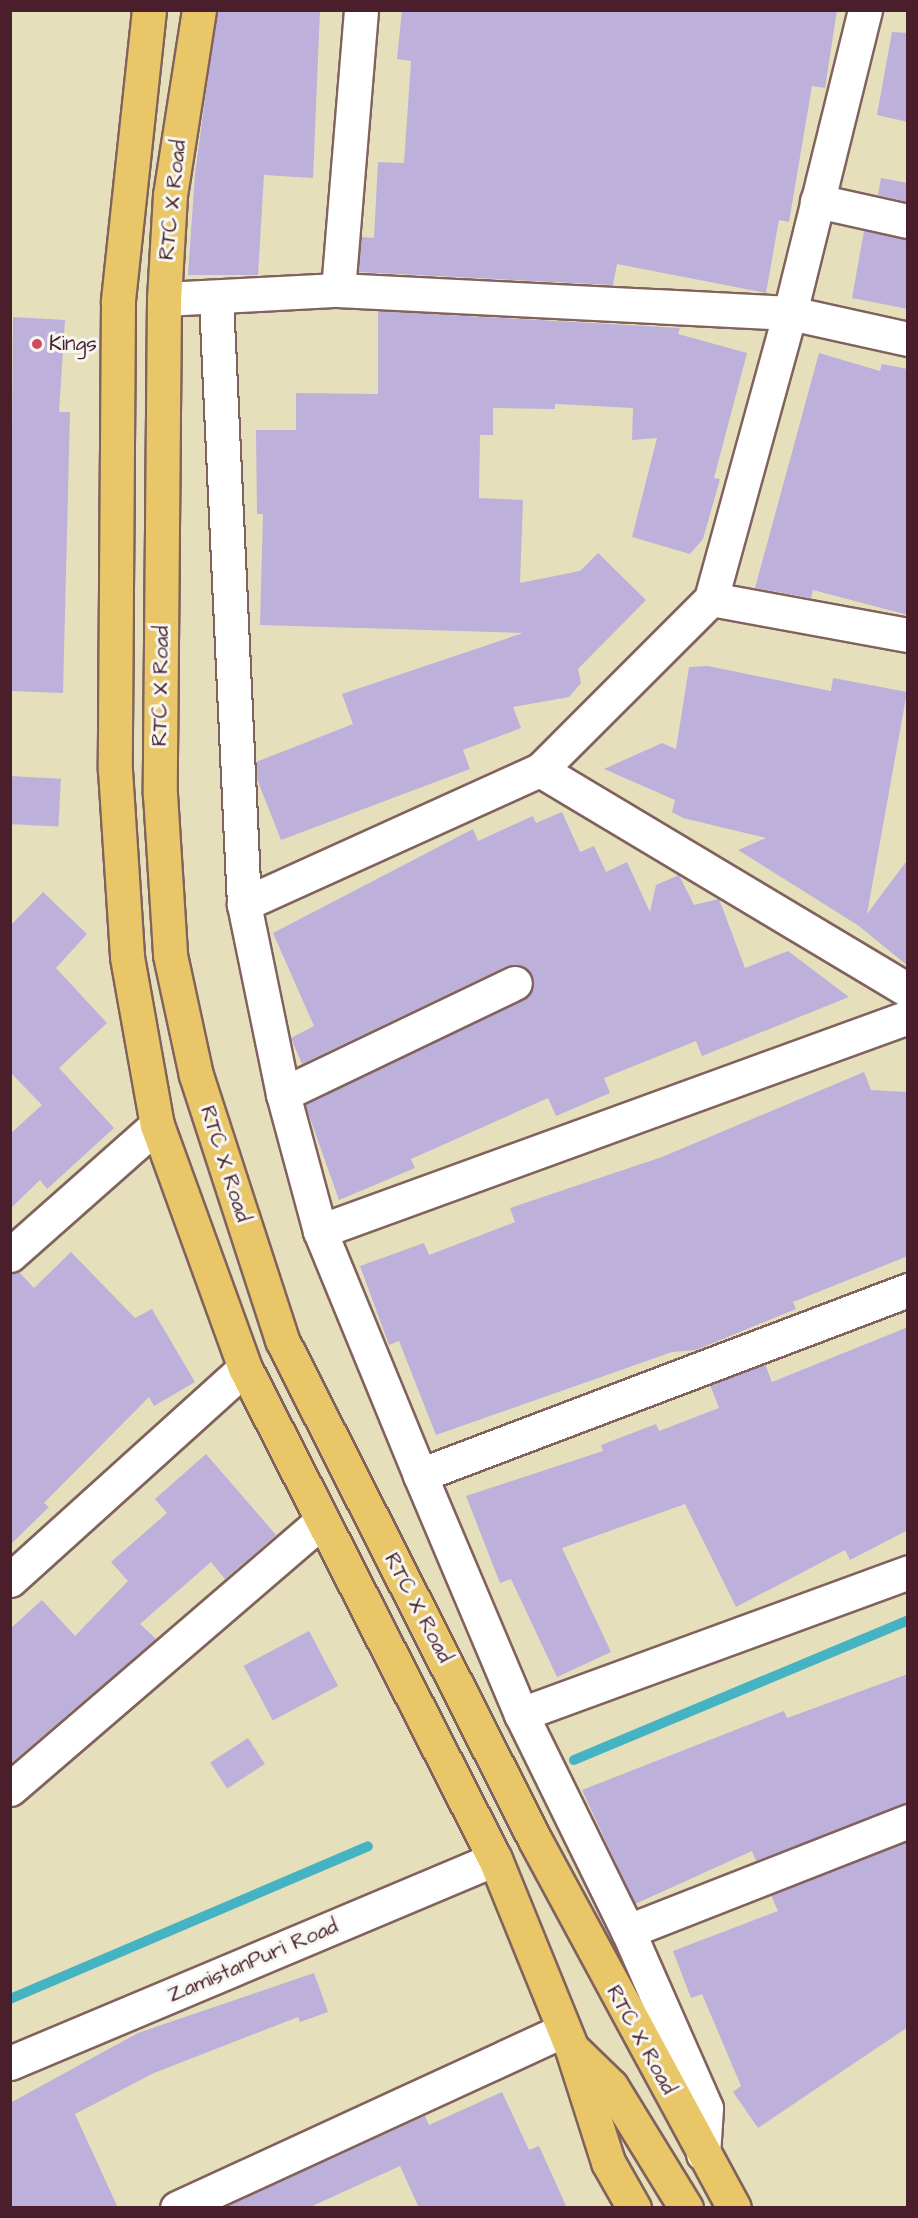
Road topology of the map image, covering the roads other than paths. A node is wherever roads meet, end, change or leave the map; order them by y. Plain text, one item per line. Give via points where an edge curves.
1 (149, 10) edge
2 (199, 10) edge
3 (362, 10) edge
4 (865, 10) edge
5 (817, 201) junction
6 (908, 221) edge
7 (338, 290) junction
8 (164, 298) junction
9 (216, 300) junction
10 (790, 313) junction
11 (908, 339) edge
12 (711, 599) junction
13 (908, 635) edge
14 (540, 770) junction
15 (244, 904) junction
16 (170, 955) junction
17 (127, 957) junction
18 (515, 983) dead end
19 (908, 990) edge
20 (908, 1017) edge
21 (283, 1094) junction
22 (157, 1125) junction
23 (320, 1231) junction
24 (10, 1255) edge
25 (908, 1290) edge
26 (245, 1368) junction
27 (420, 1475) junction
28 (322, 1521) junction
29 (908, 1572) edge
30 (10, 1580) edge
31 (521, 1714) junction
32 (10, 1789) edge
33 (908, 1821) edge
34 (495, 1859) junction
35 (628, 1931) junction
36 (567, 2040) junction
37 (10, 2062) edge
38 (703, 2154) junction
39 (177, 2208) edge
40 (634, 2208) edge
41 (686, 2208) edge
42 (734, 2208) edge

1 - 17 main road, RTC X Road via 118,302 115,770
2 - 8 main road, RTC X Road via 170,195
3 - 7 street
4 - 5 street
5 - 6 street
5 - 10 street
7 - 9 street
7 - 10 street
8 - 9 street
8 - 16 main road, RTC X Road via 160,794
9 - 15 street
10 - 11 street
10 - 12 street
12 - 13 street
12 - 14 street
14 - 15 street
14 - 19 street
15 - 21 street
16 - 17 main road
16 - 38 main road, RTC X Road via 196,1075 282,1340 540,1850
17 - 22 main road, RTC X Road
18 - 21 street
20 - 23 street
21 - 23 street
22 - 24 street
22 - 26 main road, RTC X Road
23 - 27 street
25 - 27 street
26 - 28 main road, RTC X Road
26 - 30 street
27 - 31 street
28 - 32 street
28 - 34 main road, RTC X Road
29 - 31 street
31 - 35 street
33 - 35 street
34 - 36 main road, RTC X Road
34 - 37 street, ZamistanPuri Road
35 - 38 street via 706,2108
36 - 39 street
36 - 40 main road, RTC X Road via 608,2162
36 - 41 main road via 622,2103
38 - 42 main road, RTC X Road

